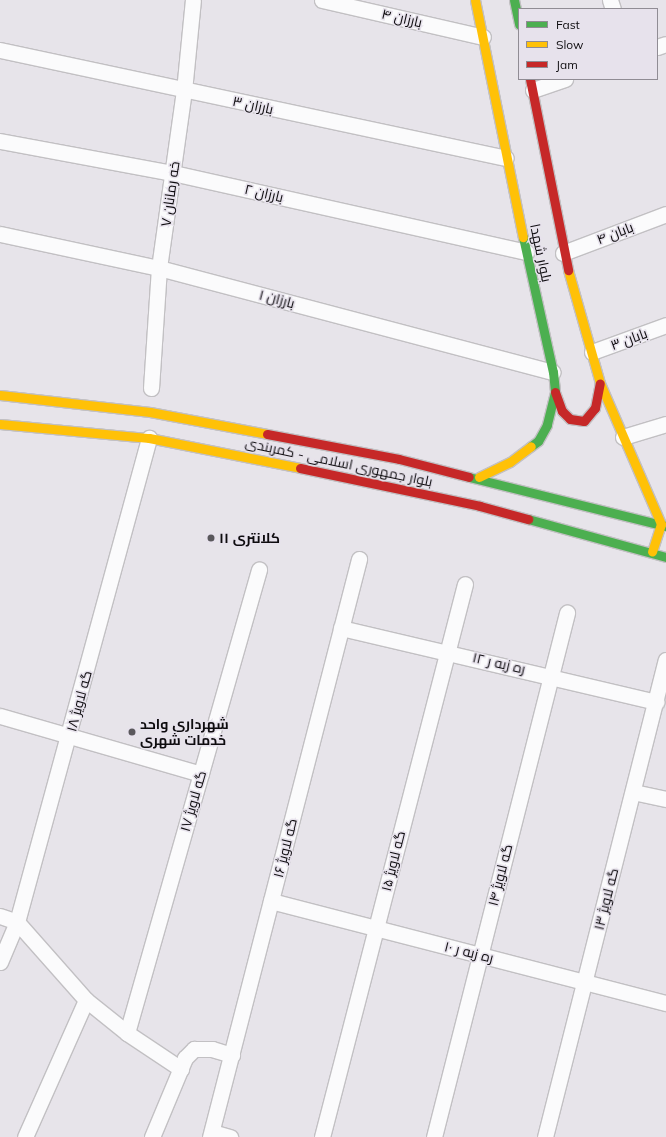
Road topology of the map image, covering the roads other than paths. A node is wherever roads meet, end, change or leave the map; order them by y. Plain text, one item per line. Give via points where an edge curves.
1 (193, 0) edge
2 (322, 0) edge
3 (475, 0) edge
4 (514, 0) edge
5 (518, 19) edge
6 (483, 36) junction
7 (0, 50) edge
8 (560, 80) edge
9 (532, 85) edge
10 (184, 91) junction
11 (0, 141) edge
12 (506, 158) junction
13 (173, 173) junction
14 (666, 214) edge
15 (0, 234) edge
16 (526, 252) junction
17 (563, 253) junction
18 (159, 268) junction
19 (666, 325) edge
20 (592, 352) junction
21 (553, 372) junction
22 (600, 383) junction
23 (151, 388) dead end
24 (554, 392) junction
25 (0, 395) edge
26 (0, 424) edge
27 (666, 424) edge
28 (623, 437) junction
29 (149, 438) junction
30 (479, 477) junction
31 (664, 525) edge
32 (652, 552) junction
33 (666, 557) edge
34 (359, 559) dead end
35 (259, 569) dead end
36 (465, 584) dead end
37 (567, 613) dead end
38 (341, 628) junction
39 (448, 651) junction
40 (666, 660) edge
41 (551, 676) junction
42 (656, 702) junction
43 (0, 716) edge
44 (70, 736) junction
45 (201, 774) junction
46 (633, 792) junction
47 (666, 799) edge
48 (271, 901) junction
49 (0, 916) edge
50 (17, 922) junction
51 (376, 928) junction
52 (480, 955) junction
53 (0, 962) edge
54 (585, 982) junction
55 (86, 1000) junction
56 (666, 1003) edge
57 (127, 1033) junction
58 (232, 1055) junction
59 (181, 1069) junction
60 (211, 1134) edge
61 (25, 1137) edge
62 (152, 1137) edge
63 (230, 1137) edge
64 (322, 1137) edge
65 (434, 1137) edge
66 (545, 1137) edge

1 - 10 street, خه رمانان ۷
2 - 6 street, بارزان ۴
3 - 6 main road, بلوار شهدا
4 - 5 main road
6 - 12 main road, بلوار شهدا
7 - 10 street, بارزان ۳
8 - 9 street
9 - 17 main road, بلوار شهدا
10 - 12 street, بارزان ۳
10 - 13 street, خه رمانان ۷
11 - 13 street, بارزان ۲
12 - 16 main road, بلوار شهدا
13 - 16 street, بارزان ۲
13 - 18 street, خه رمانان ۷
14 - 17 street, بابان ۴
15 - 18 street, بارزان ۱
16 - 21 main road, بلوار شهدا
17 - 20 main road, بلوار شهدا
18 - 21 street, بارزان ۱
18 - 23 street, خه رمانان ۷
19 - 20 street, بابان ۳
20 - 22 main road, بلوار شهدا
21 - 24 main road, بلوار شهدا
22 - 24 main road via 595,408 584,421 570,419 562,411
22 - 28 main road, بلوار شهدا
24 - 30 main road, بلوار شهدا via 547,425 538,441 510,462
25 - 30 main road, بلوار جمهوری اسلامی - کمربندی via 150,412 399,459
26 - 29 main road, بلوار جمهوری اسلامی - کمربندی
27 - 28 street
28 - 31 main road, بلوار شهدا
29 - 32 main road, بلوار جمهوری اسلامی - کمربندی via 410,491
29 - 44 street, گه لاویژ ۱۸
30 - 31 main road, بلوار جمهوری اسلامی - کمربندی
31 - 32 main road
32 - 33 main road, بلوار جمهوری اسلامی - کمربندی
34 - 38 street, ۱۶ گه لاویژ
35 - 45 street, گه لاویژ ۱۷
36 - 39 street, گه لاویژ ۱۵
37 - 41 street, گه لاویژ ۱۴
38 - 39 street, ره زبه ر ۱۲
38 - 48 street, ۱۶ گه لاویژ
39 - 41 street, ره زبه ر ۱۲
39 - 51 street, گه لاویژ ۱۵
40 - 42 street, گه لاویژ ۱۳
41 - 42 street, ره زبه ر ۱۲
41 - 52 street, گه لاویژ ۱۴
42 - 46 street, گه لاویژ ۱۳
43 - 44 street
44 - 45 street
44 - 50 street, گه لاویژ ۱۸
45 - 57 street, گه لاویژ ۱۷
46 - 47 street
46 - 54 street, گه لاویژ ۱۳
48 - 51 street, ره زبه ر ۱۰
48 - 58 street, ۱۶ گه لاویژ
49 - 50 street
50 - 53 street, گه لاویژ ۱۸
50 - 55 street
51 - 52 street, ره زبه ر ۱۰
51 - 64 street, گه لاویژ ۱۵
52 - 54 street, ره زبه ر ۱۰
52 - 65 street, گه لاویژ ۱۴
54 - 56 street, ره زبه ر ۱۰
54 - 66 street, گه لاویژ ۱۳
55 - 57 street
55 - 61 street
57 - 59 street
58 - 59 street via 212,1049 194,1049
58 - 60 street, ۱۶ گه لاویژ
59 - 62 street
60 - 63 street

